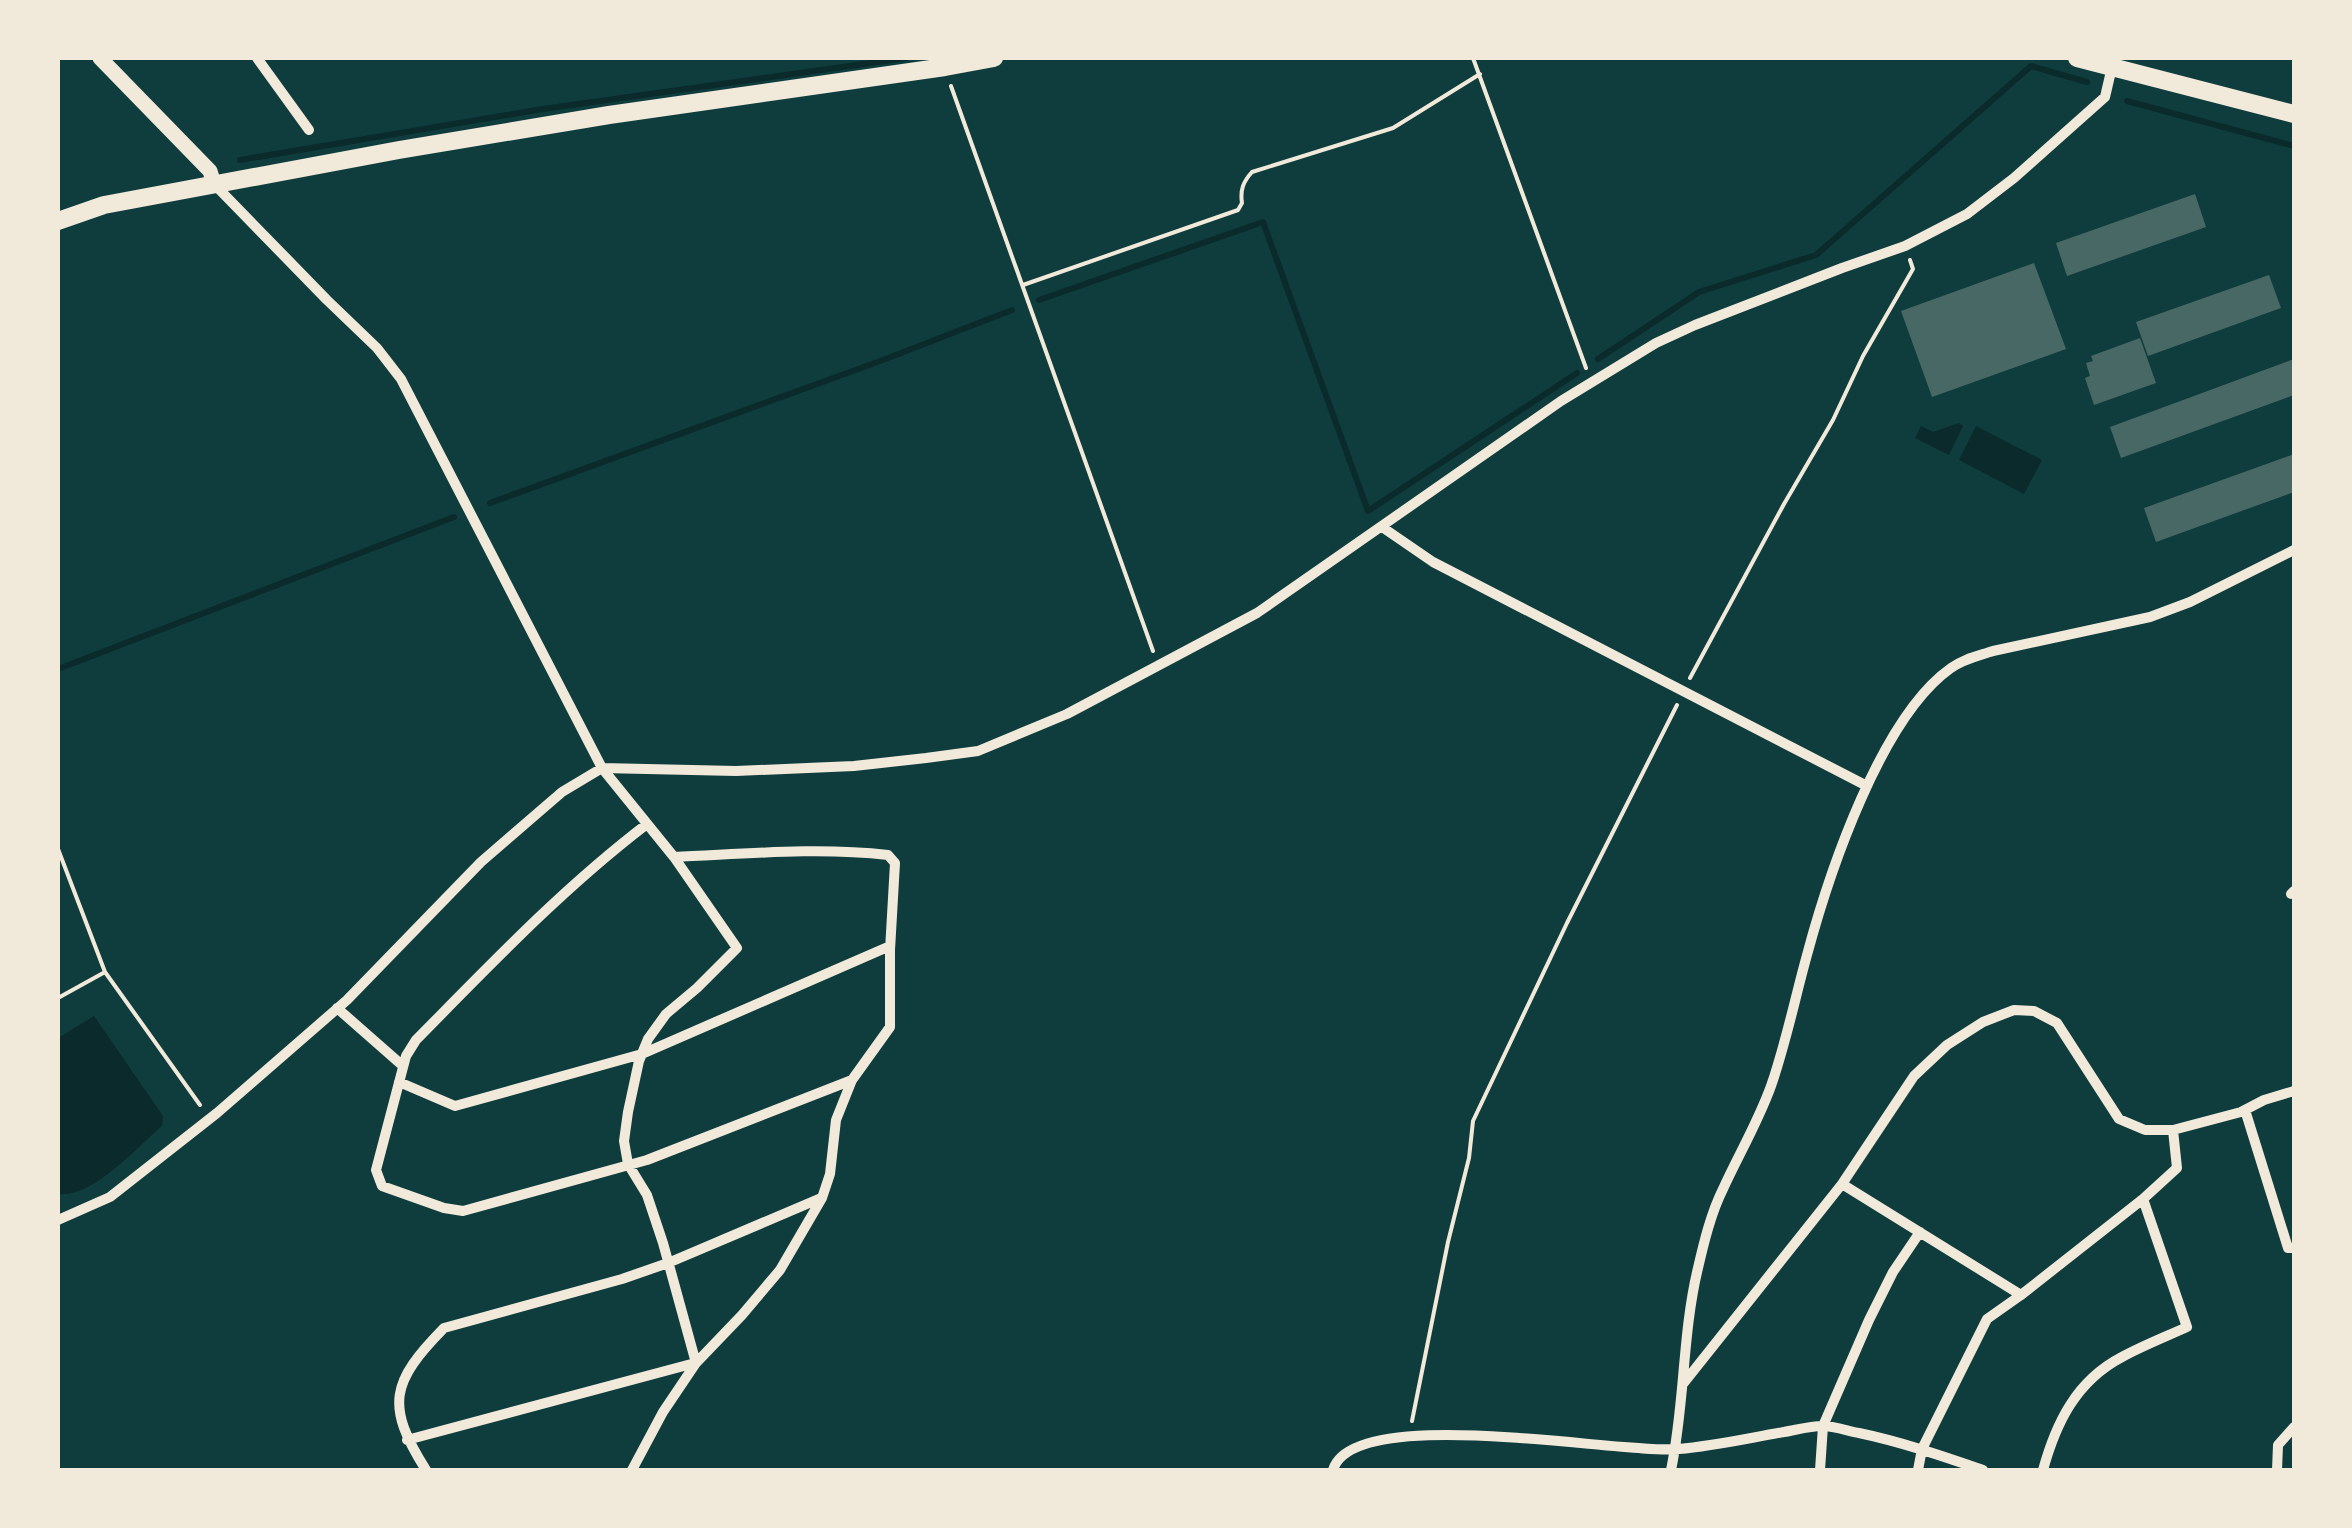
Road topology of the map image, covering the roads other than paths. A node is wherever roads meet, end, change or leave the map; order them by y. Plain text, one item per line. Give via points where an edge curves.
1 (100, 58) edge
2 (257, 58) edge
3 (994, 58) edge
4 (2077, 58) edge
5 (943, 62) edge
6 (2112, 67) junction
7 (2294, 114) edge
8 (309, 130) dead end
9 (214, 184) junction
10 (58, 221) edge
11 (1382, 527) junction
12 (2294, 550) edge
13 (602, 768) junction
14 (1866, 786) junction
15 (647, 824) junction
16 (674, 858) junction
17 (890, 946) junction
18 (337, 1008) junction
19 (642, 1054) junction
20 (403, 1066) junction
21 (852, 1080) junction
22 (399, 1082) junction
23 (2294, 1092) edge
24 (2245, 1110) junction
25 (2173, 1130) junction
26 (628, 1164) junction
27 (1842, 1184) junction
28 (822, 1198) junction
29 (2143, 1200) junction
30 (58, 1220) edge
31 (1920, 1232) junction
32 (2294, 1248) edge
33 (668, 1263) junction
34 (2021, 1295) junction
35 (696, 1362) junction
36 (1683, 1384) junction
37 (1823, 1426) junction
38 (2294, 1428) edge
39 (407, 1440) junction
40 (1922, 1449) junction
41 (1675, 1450) junction
42 (426, 1470) edge
43 (632, 1470) edge
44 (1333, 1470) edge
45 (1671, 1470) edge
46 (1820, 1470) edge
47 (1918, 1470) edge
48 (1983, 1470) edge
49 (2043, 1470) edge
50 (2277, 1470) edge

1 - 9 street via 210,172
2 - 8 street
3 - 5 main road
4 - 6 main road
5 - 9 main road
6 - 7 main road
6 - 11 street via 2105,97 1967,214 1905,246 1656,343
9 - 10 main road
9 - 13 street via 402,379
11 - 13 street via 1257,612 1158,667 978,751 805,769
11 - 14 street via 1433,562
12 - 14 street via 2150,617 1993,651 1954,666 1902,720
13 - 15 street
13 - 18 street via 562,792 480,862
14 - 36 street via 1822,906 1772,1085 1708,1230
15 - 16 street
15 - 20 street via 532,923 416,1040
16 - 17 street via 888,855 895,863
16 - 19 street via 738,948 666,1014
17 - 19 street
17 - 21 street via 890,1027
18 - 20 street
18 - 30 street via 110,1198
19 - 22 street via 455,1106
19 - 26 street via 624,1142
20 - 22 street
21 - 26 street
21 - 28 street via 836,1120
22 - 26 street via 376,1170 382,1186 463,1210
23 - 24 street
24 - 25 street
24 - 32 street via 2288,1248
25 - 27 street via 2146,1130 2119,1119 2056,1023 2014,1010 1947,1045 1914,1076
25 - 29 street via 2177,1168
26 - 33 street via 647,1194
27 - 31 street
27 - 36 street
28 - 33 street
28 - 35 street via 780,1270
29 - 34 street
29 - 49 street via 2187,1327 2121,1357 2075,1393
31 - 34 street
31 - 37 street via 1893,1272
33 - 35 street
33 - 39 street via 444,1328 404,1378 400,1420
34 - 40 street via 1987,1319
35 - 39 street
35 - 43 street
36 - 41 street
37 - 40 street
37 - 41 street
37 - 46 street
38 - 50 street via 2278,1445
39 - 42 street
40 - 47 street
40 - 48 street
41 - 44 street via 1436,1436 1370,1442
41 - 45 street

